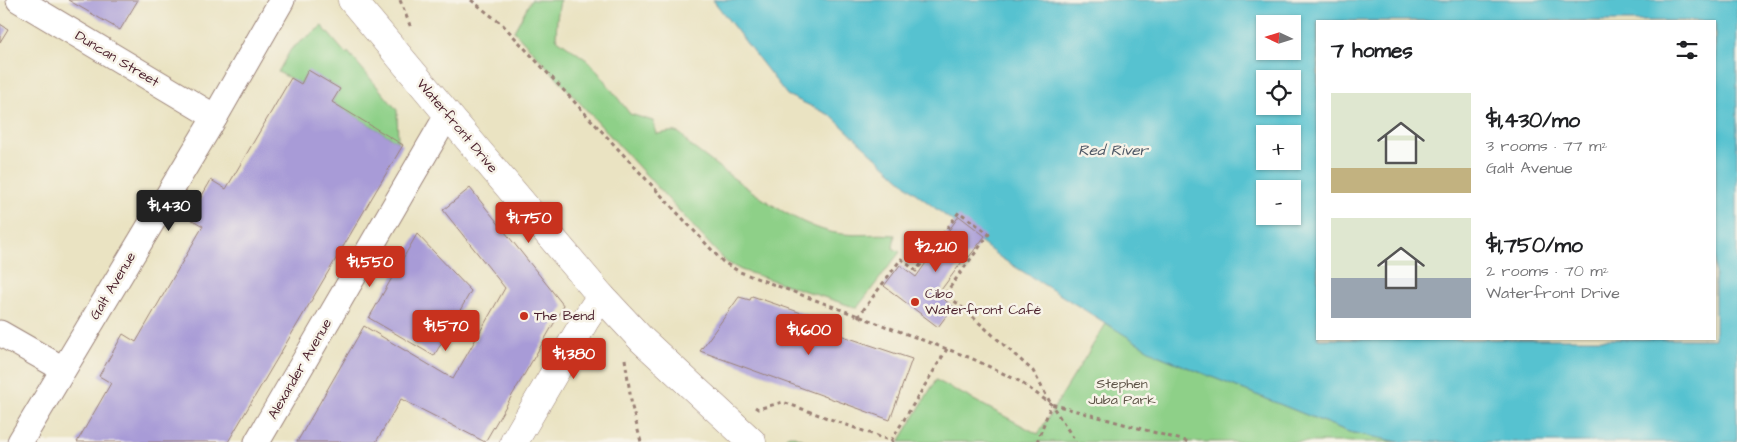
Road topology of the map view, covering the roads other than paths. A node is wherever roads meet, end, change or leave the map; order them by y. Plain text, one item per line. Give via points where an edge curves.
1 (19, 0) edge
2 (282, 0) edge
3 (352, 0) edge
4 (448, 114) junction
5 (216, 117) junction
6 (601, 296) junction
7 (0, 333) edge
8 (63, 370) junction
9 (20, 442) edge
10 (257, 442) edge
11 (514, 442) edge
12 (752, 442) edge

1 - 5 street, Duncan Street
2 - 5 street, Galt Avenue
3 - 4 street, Waterfront Drive
4 - 6 street, Waterfront Drive
4 - 10 street, Alexander Avenue
5 - 8 street, Galt Avenue
6 - 11 street
6 - 12 street, Waterfront Drive via 642,340
7 - 8 street
8 - 9 street, Galt Avenue

